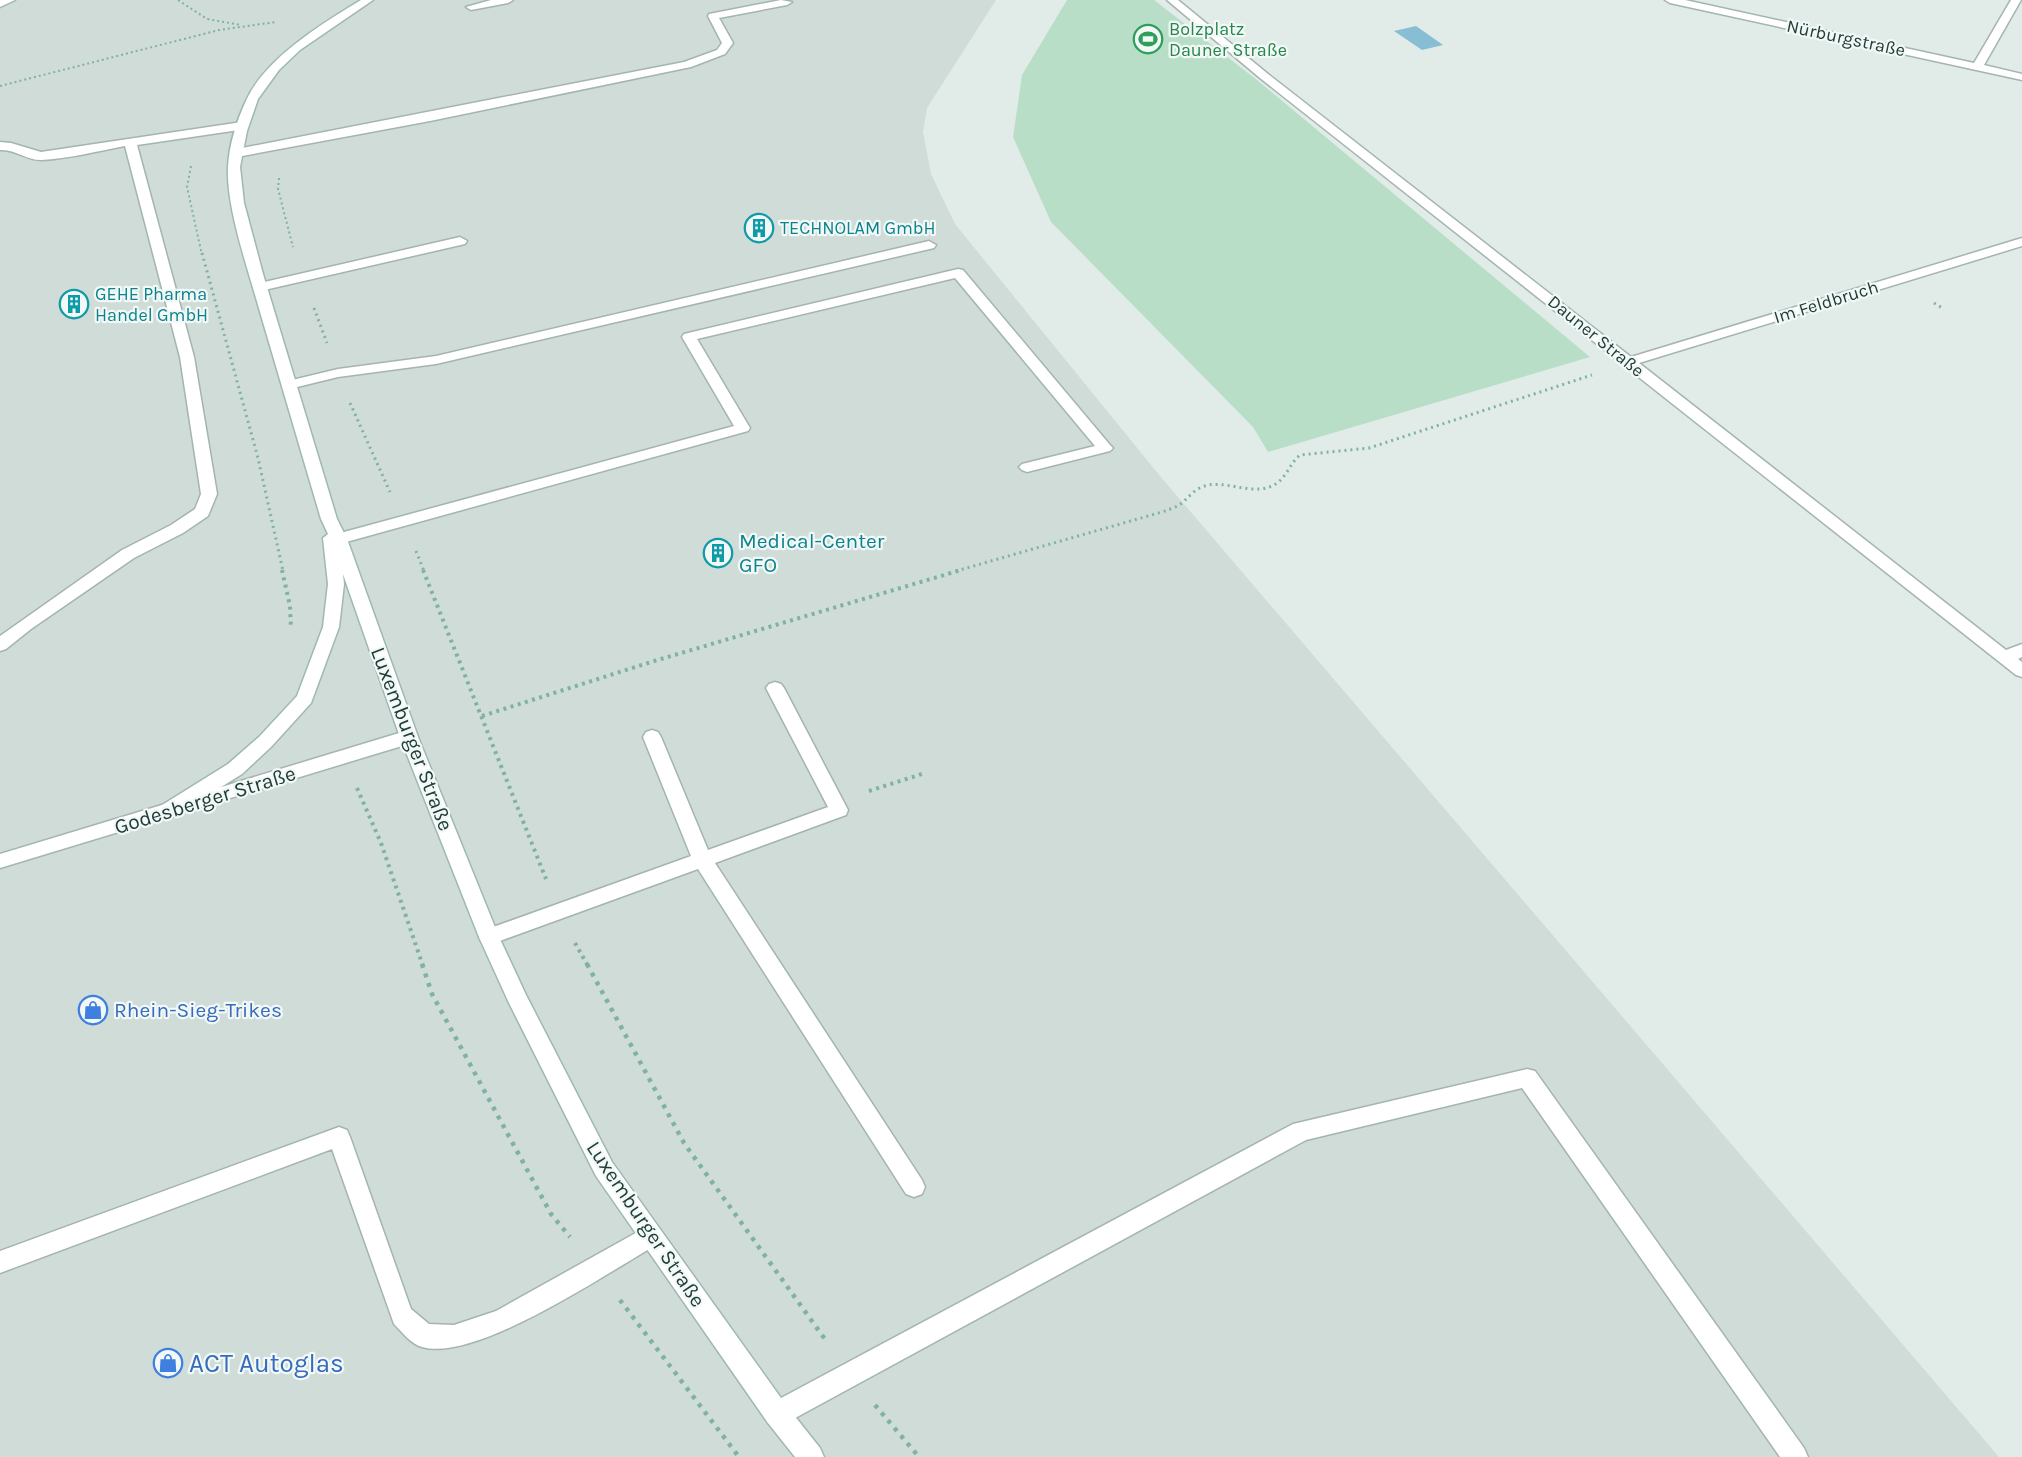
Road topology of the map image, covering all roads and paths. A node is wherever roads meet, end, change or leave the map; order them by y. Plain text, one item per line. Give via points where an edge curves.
1 (10, 0) edge
2 (178, 0) edge
3 (368, 0) edge
4 (508, 0) edge
5 (1172, 0) edge
6 (1670, 0) edge
7 (2016, 0) edge
8 (787, 2) dead end
9 (0, 4) edge
10 (471, 7) dead end
11 (282, 21) dead end
12 (248, 25) junction
13 (1978, 66) junction
14 (2022, 77) edge
15 (0, 86) edge
16 (242, 126) junction
17 (130, 142) junction
18 (0, 146) edge
19 (280, 146) junction
20 (237, 153) junction
21 (460, 242) dead end
22 (2022, 242) edge
23 (929, 245) dead end
24 (303, 277) junction
25 (260, 287) junction
26 (1629, 362) junction
27 (338, 373) junction
28 (290, 385) junction
29 (1027, 467) dead end
30 (329, 519) junction
31 (403, 520) junction
32 (339, 539) junction
33 (0, 645) edge
34 (2022, 650) edge
35 (2005, 657) junction
36 (2022, 670) edge
37 (775, 688) dead end
38 (482, 716) junction
39 (410, 737) junction
40 (651, 737) dead end
41 (925, 773) dead end
42 (839, 810) junction
43 (166, 812) junction
44 (702, 859) junction
45 (0, 861) edge
46 (559, 913) junction
47 (489, 938) junction
48 (914, 1187) dead end
49 (650, 1236) junction
50 (0, 1262) edge
51 (850, 1374) junction
52 (777, 1414) junction
53 (811, 1457) edge
54 (919, 1457) edge
55 (1795, 1457) edge

1 - 9 street
2 - 12 path via 208,21
3 - 16 street, Luxemburger Straße via 296,48 275,68 252,99
4 - 10 street
5 - 26 street, Dauner Straße
6 - 13 street, Nürburgstraße
7 - 13 street
8 - 19 street via 713,16 728,43 722,52 687,65
11 - 12 path
12 - 15 path
13 - 14 street, Nürburgstraße
16 - 17 street
16 - 20 street, Luxemburger Straße
17 - 18 street via 41,156 29,156 18,147
17 - 33 street via 187,357 209,494 202,512 128,554
19 - 20 street
19 - 24 path via 278,189
20 - 25 street, Luxemburger Straße via 234,167 238,203
21 - 24 street
22 - 26 street, Im Feldbruch
23 - 27 street via 436,360
24 - 25 street
24 - 27 path
25 - 28 street, Luxemburger Straße
26 - 35 street, Dauner Straße
26 - 38 path via 1369,448 1300,455 1272,486 1201,487 1179,505 1162,512 908,585
27 - 28 street
27 - 31 path
28 - 30 street, Luxemburger Straße
29 - 31 street via 1105,448 958,273 689,337 743,428
30 - 32 street, Luxemburger Straße
30 - 43 street via 336,584 331,627 305,699 235,769
31 - 32 street
31 - 38 path
32 - 39 street, Luxemburger Straße
34 - 35 street
35 - 36 street, Dauner Straße
37 - 42 street
38 - 46 path
39 - 43 street, Godesberger Straße
39 - 47 street, Luxemburger Straße
40 - 44 street
41 - 42 path via 854,796
42 - 44 street
43 - 45 street, Godesberger Straße
44 - 46 street
44 - 48 street
46 - 47 street
46 - 51 path via 684,1143
47 - 49 street, Luxemburger Straße via 604,1169
49 - 50 street via 502,1321 454,1337 424,1336 402,1316 339,1137
49 - 52 street, Luxemburger Straße
51 - 52 street
51 - 54 path
51 - 55 street via 1301,1131 1527,1078
52 - 53 street, Luxemburger Straße

